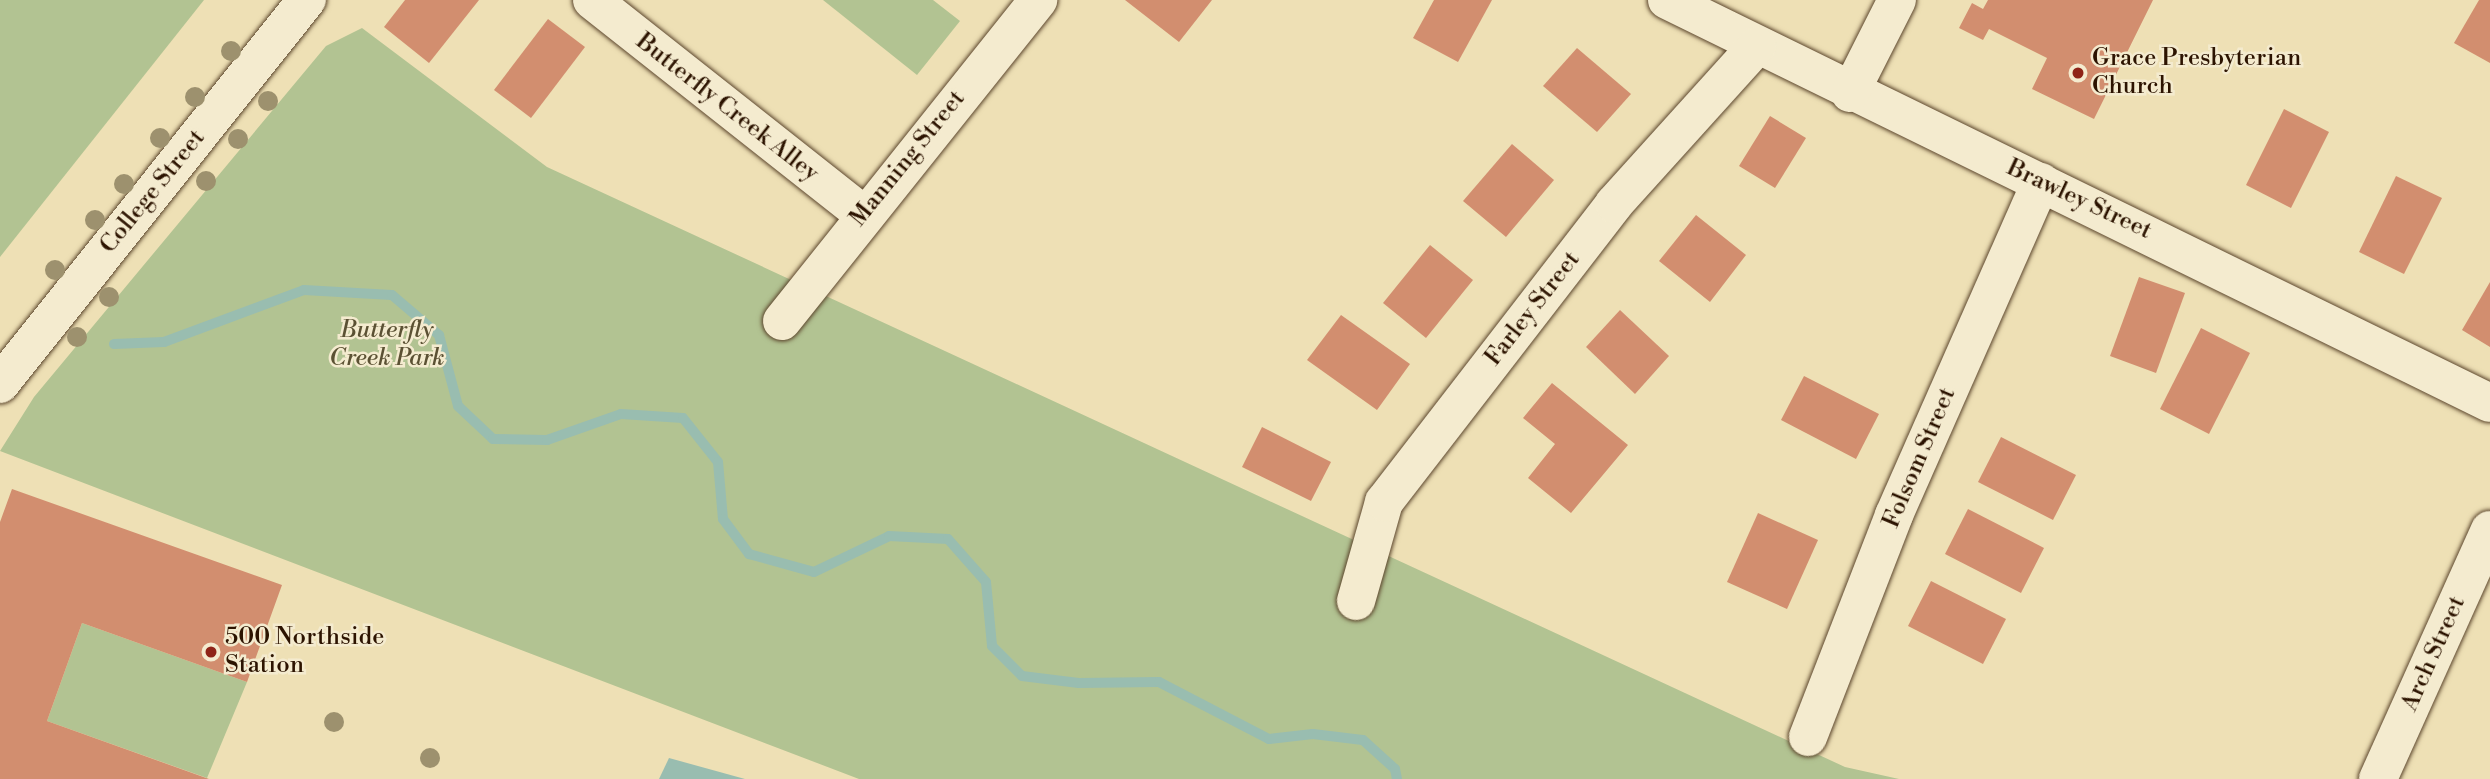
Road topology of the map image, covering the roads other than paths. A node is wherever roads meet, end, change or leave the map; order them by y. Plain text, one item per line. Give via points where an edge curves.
1 (307, 0) edge
2 (592, 0) edge
3 (1038, 0) edge
4 (1667, 0) edge
5 (1897, 0) edge
6 (1757, 46) junction
7 (1850, 93) junction
8 (2041, 182) junction
9 (863, 214) junction
10 (782, 321) dead end
11 (0, 383) edge
12 (2490, 403) edge
13 (2490, 530) edge
14 (1356, 601) dead end
15 (1808, 737) dead end
16 (2378, 779) edge

1 - 11 street, College Street
2 - 9 street, Butterfly Creek Alley
3 - 9 street, Manning Street
4 - 6 street, Brawley Street
5 - 7 street
6 - 7 street, Brawley Street
6 - 14 street, Farley Street via 1614,204 1384,502
7 - 8 street, Brawley Street
8 - 12 street, Brawley Street
8 - 15 street, Folsom Street via 1894,514
9 - 10 street, Manning Street
13 - 16 street, Arch Street

